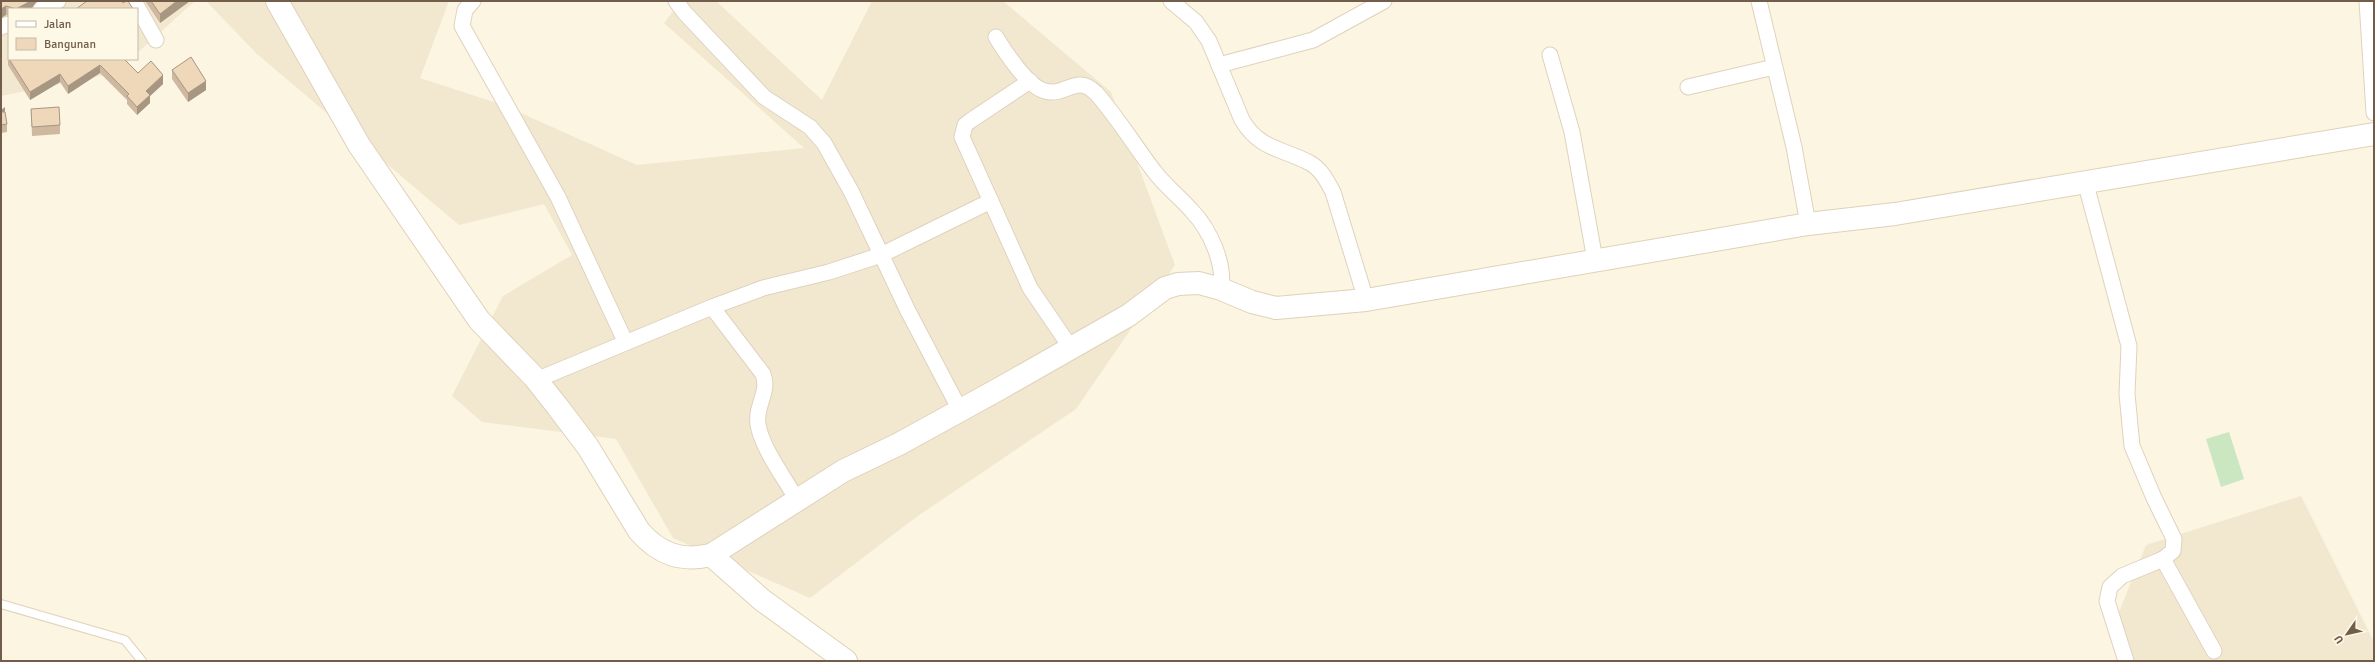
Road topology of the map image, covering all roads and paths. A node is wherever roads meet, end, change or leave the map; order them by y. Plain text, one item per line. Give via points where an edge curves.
1 (58, 1) edge
2 (277, 1) edge
3 (676, 1) edge
4 (1171, 1) edge
5 (1384, 1) edge
6 (1759, 1) edge
7 (2367, 1) edge
8 (466, 4) edge
9 (43, 8) edge
10 (138, 8) edge
11 (2372, 28) edge
12 (996, 37) dead end
13 (156, 40) dead end
14 (1550, 55) dead end
15 (1219, 65) junction
16 (1774, 67) junction
17 (1030, 81) junction
18 (1688, 87) dead end
19 (2374, 113) edge
20 (2374, 134) edge
21 (2085, 182) junction
22 (991, 201) junction
23 (1808, 224) junction
24 (881, 255) junction
25 (1595, 260) junction
26 (1221, 289) junction
27 (1366, 300) junction
28 (712, 307) junction
29 (626, 341) junction
30 (1070, 348) junction
31 (536, 380) junction
32 (960, 410) junction
33 (798, 500) junction
34 (711, 555) junction
35 (2163, 559) junction
36 (1, 604) edge
37 (2214, 651) dead end
38 (142, 661) edge
39 (846, 661) edge
40 (2126, 661) edge

1 - 9 street
2 - 31 street via 363,152 479,320
3 - 24 street via 764,97 810,127 824,143 851,190
4 - 15 street via 1187,13 1203,31
5 - 15 street via 1313,40
6 - 16 street
7 - 11 street
8 - 29 street via 462,26 558,197
10 - 13 street
11 - 19 street
12 - 17 street
14 - 25 street via 1572,132
15 - 27 street via 1249,131 1264,144 1310,163 1333,192
16 - 18 street
16 - 23 street via 1794,147
17 - 22 street via 970,121 963,130 965,144
17 - 26 street via 1044,91 1056,92 1079,84 1089,85 1096,92 1163,183 1193,211 1204,228 1217,254 1223,275
20 - 21 street
21 - 23 street via 1895,214
21 - 35 street via 2129,346 2127,394 2132,446 2174,539 2173,551
22 - 24 street
22 - 30 street via 1030,288
23 - 25 street
24 - 28 street via 829,272 763,288
24 - 32 street
25 - 27 street
26 - 27 street via 1252,302 1276,308
26 - 30 street via 1189,282 1165,288 1129,315
28 - 29 street
28 - 33 street via 763,374 766,386 758,415 760,432
29 - 31 street
30 - 32 street
31 - 34 street via 588,447 639,531 649,542 681,557 695,559
32 - 33 street via 843,471
33 - 34 street
34 - 39 street via 762,600
35 - 37 street
35 - 40 street via 2122,576 2110,587 2107,600
36 - 38 lane via 125,640

